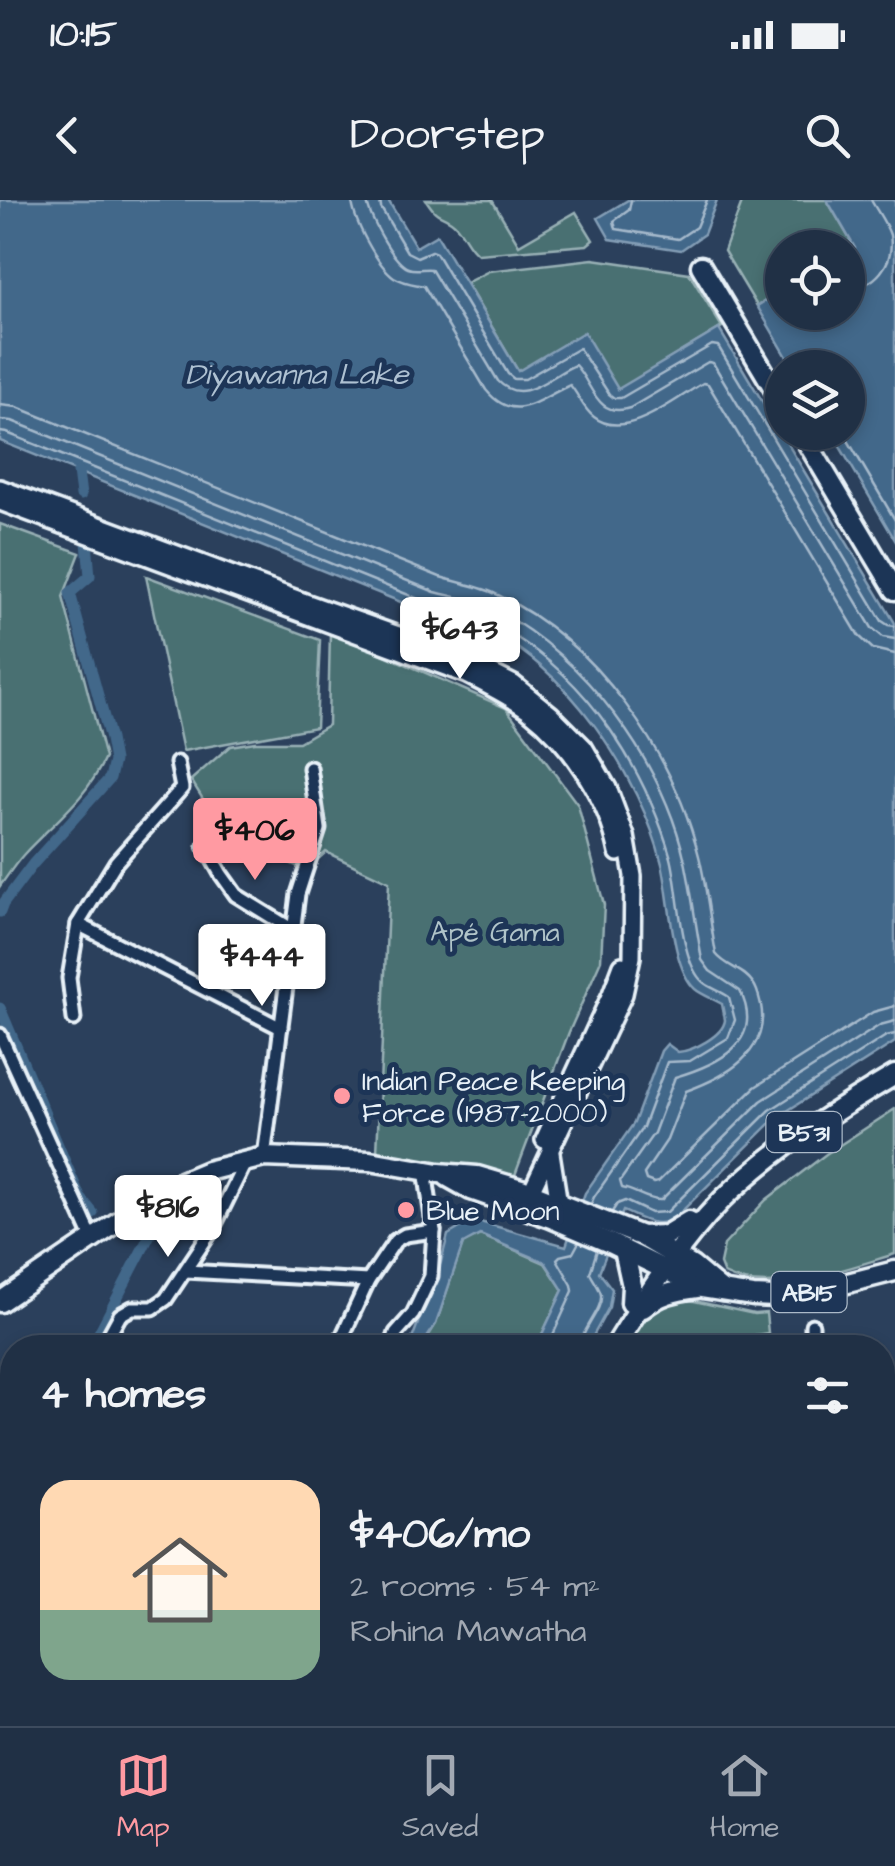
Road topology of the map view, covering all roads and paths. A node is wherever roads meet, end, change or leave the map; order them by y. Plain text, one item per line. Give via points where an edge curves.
1 (765, 353) edge
2 (765, 371) edge
3 (812, 450) edge
4 (825, 450) edge
5 (0, 488) edge
6 (0, 502) edge
7 (895, 568) edge
8 (895, 590) edge
9 (177, 763) dead end
10 (310, 768) dead end
11 (205, 846) dead end
12 (78, 924) junction
13 (294, 930) junction
14 (74, 1019) dead end
15 (281, 1028) junction
16 (0, 1035) edge
17 (895, 1074) edge
18 (550, 1150) junction
19 (255, 1159) junction
20 (432, 1171) junction
21 (522, 1199) junction
22 (722, 1200) junction
23 (560, 1209) junction
24 (689, 1221) junction
25 (434, 1230) junction
26 (641, 1236) junction
27 (92, 1238) junction
28 (620, 1241) junction
29 (664, 1259) junction
30 (186, 1271) junction
31 (895, 1271) edge
32 (368, 1282) junction
33 (702, 1288) junction
34 (722, 1291) junction
35 (0, 1302) edge
36 (633, 1310) junction
37 (812, 1325) dead end
38 (109, 1335) edge
39 (343, 1335) edge
40 (395, 1335) edge
41 (619, 1335) edge
42 (812, 1335) edge

1 - 2 main road via 706,263
3 - 8 main road
4 - 7 main road
5 - 18 main road via 458,656 514,684 584,746 626,836 632,957 624,994
6 - 21 main road via 467,675 530,712 583,769 615,837 624,881 624,962
9 - 12 street via 182,788 116,862
10 - 13 street via 319,829
11 - 13 street via 236,895
12 - 14 street via 69,978
12 - 15 street
13 - 15 street
15 - 19 street
16 - 27 street
17 - 22 main road, B531 via 793,1139
18 - 21 main road
18 - 23 main road
19 - 20 main road via 370,1161
19 - 27 main road via 169,1187
19 - 30 street
20 - 21 main road via 477,1176
20 - 25 street
21 - 23 main road
22 - 24 main road, B531
22 - 29 main road, B531
23 - 28 main road
24 - 26 main road, B531 via 666,1235
24 - 29 main road, B531
25 - 32 street via 395,1240
25 - 40 street via 431,1276
26 - 28 main road
26 - 29 main road
27 - 35 main road
28 - 29 main road
28 - 36 main road
29 - 33 main road, AB15
29 - 34 main road, AB15
29 - 36 main road
30 - 32 street
30 - 38 street via 153,1308 120,1314
31 - 34 main road, AB15 via 775,1298
32 - 39 street
33 - 34 main road, AB15
33 - 36 main road via 674,1291
36 - 41 main road
37 - 42 street

